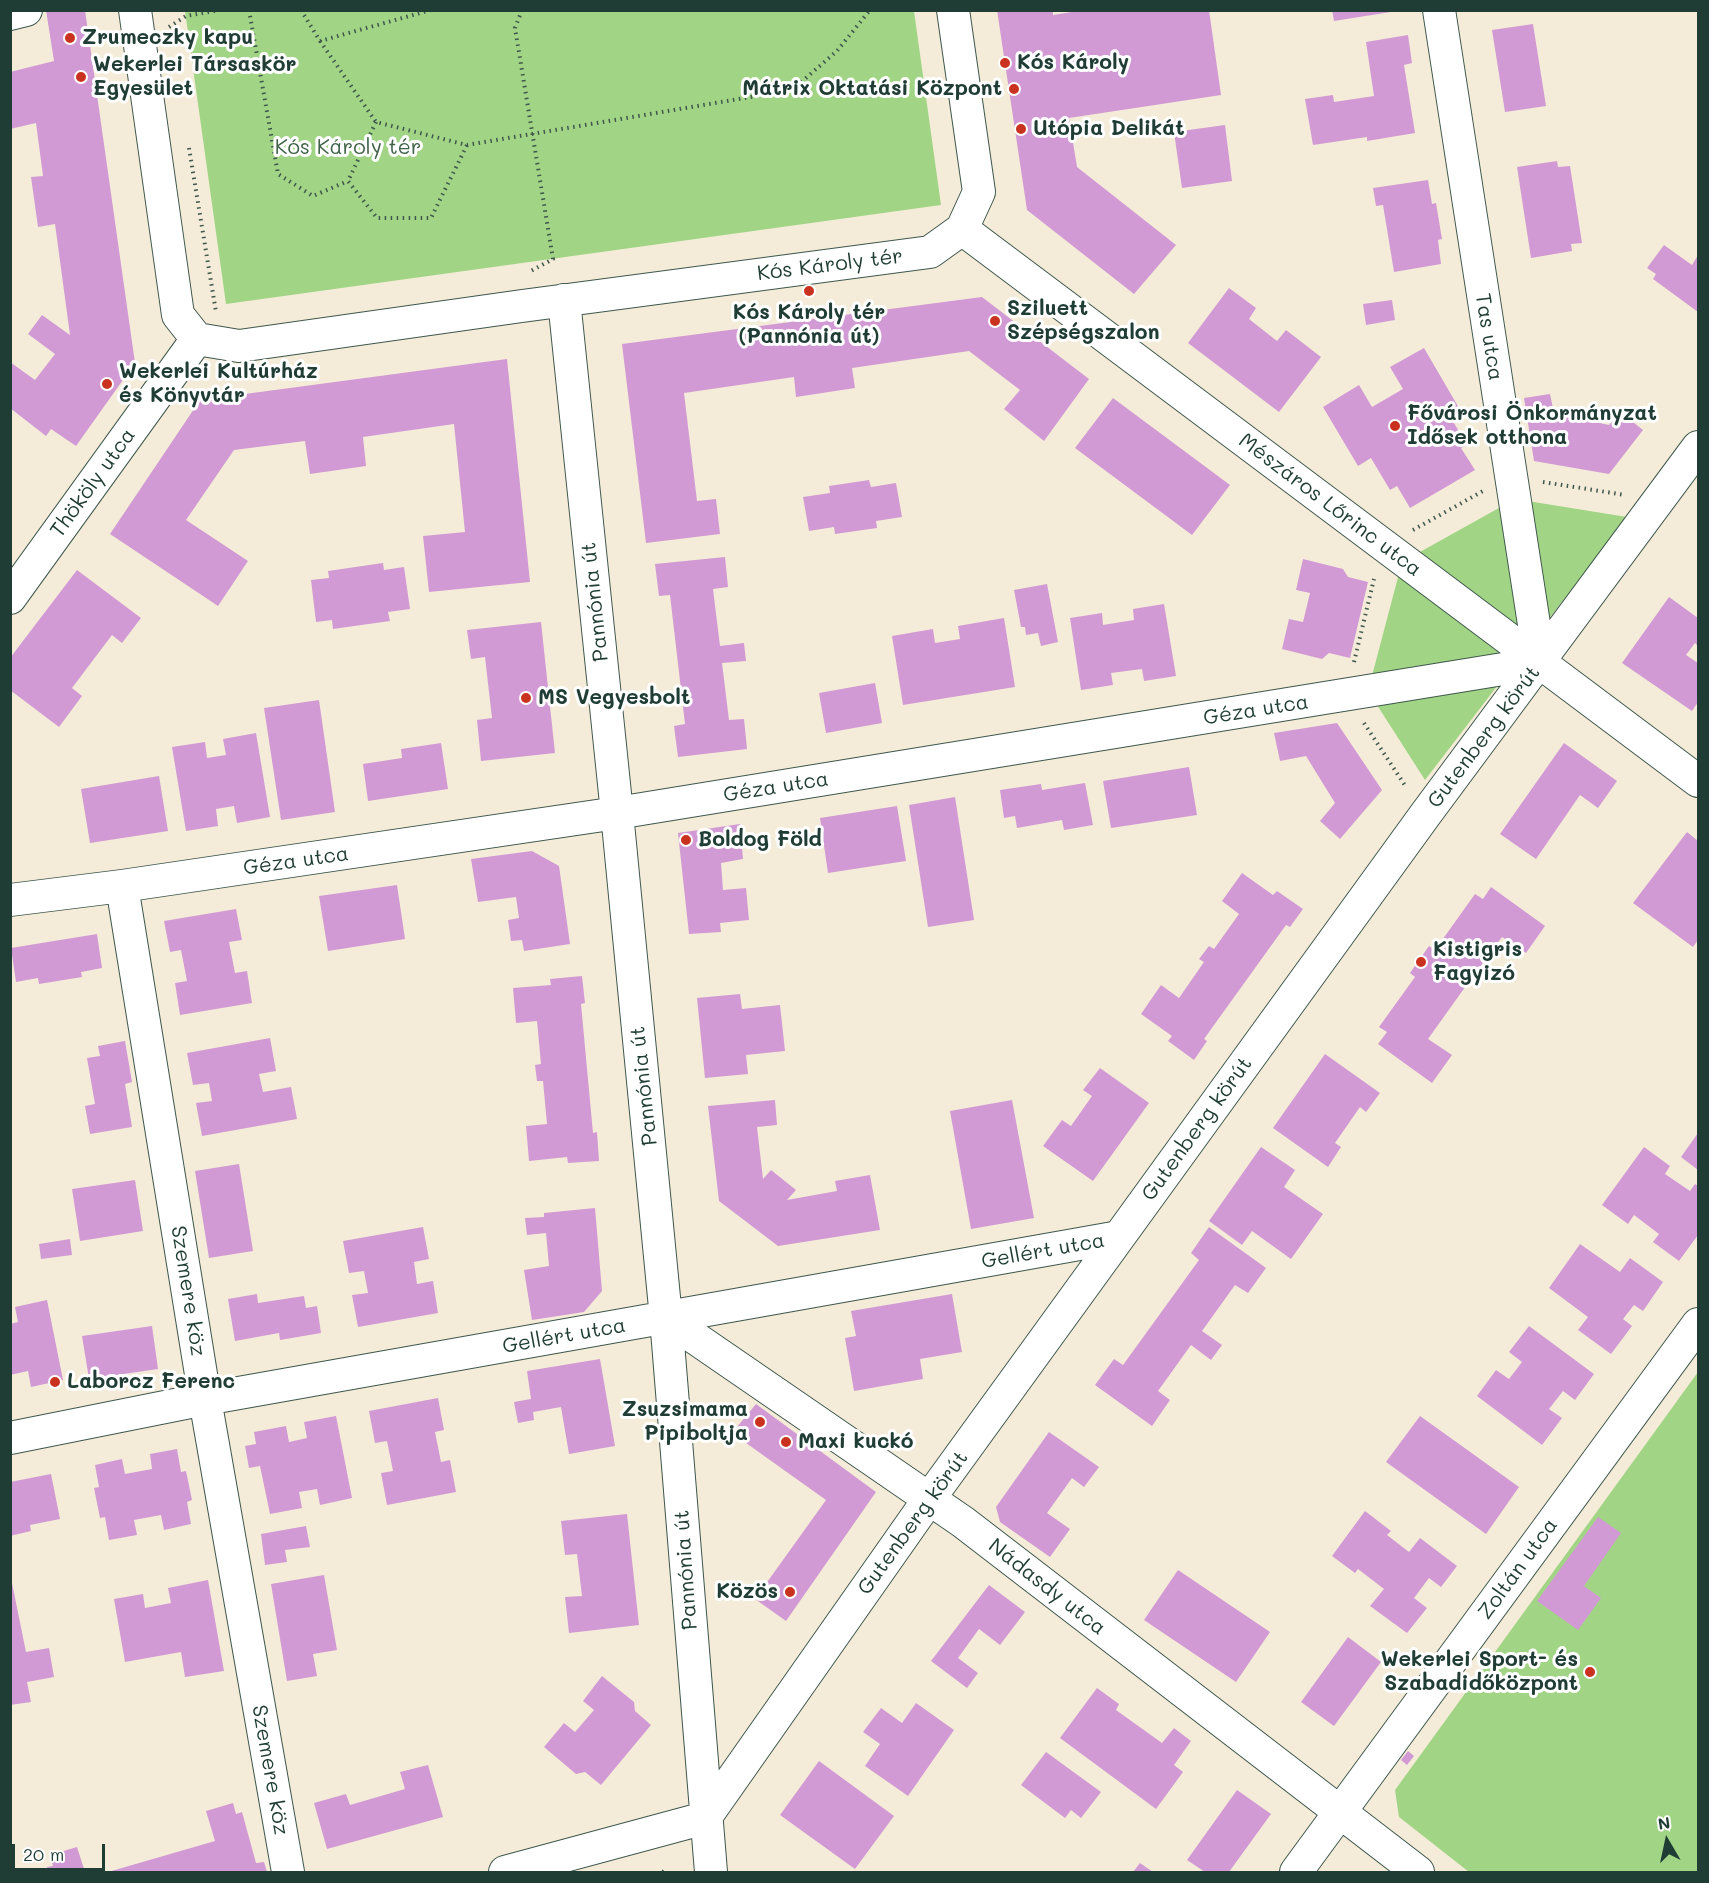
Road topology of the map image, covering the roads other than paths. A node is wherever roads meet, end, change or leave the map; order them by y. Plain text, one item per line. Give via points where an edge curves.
1 (26, 10) edge
2 (135, 10) edge
3 (953, 10) edge
4 (1439, 10) edge
5 (10, 14) edge
6 (962, 229) junction
7 (564, 300) junction
8 (197, 339) junction
9 (1698, 447) edge
10 (10, 597) edge
11 (1540, 663) junction
12 (1698, 782) edge
13 (617, 813) junction
14 (122, 886) junction
15 (10, 900) edge
16 (1119, 1237) junction
17 (666, 1318) junction
18 (1698, 1324) edge
19 (205, 1400) junction
20 (10, 1438) edge
21 (929, 1499) junction
22 (1339, 1813) junction
23 (705, 1818) junction
24 (288, 1872) edge
25 (505, 1872) edge
26 (711, 1872) edge
27 (1296, 1872) edge
28 (1418, 1872) edge

1 - 5 street
2 - 8 street via 178,315
3 - 6 street, Kós Károly tér via 979,192
4 - 11 street, Tas utca
6 - 7 street, Kós Károly tér via 930,252
6 - 11 street, Mészáros Lőrinc utca
7 - 8 street, Kós Károly tér via 239,346
7 - 13 street, Pannónia út
8 - 10 street, Thököly utca
9 - 11 street, Gutenberg körút
11 - 12 street, Mészáros Lőrinc utca
11 - 13 street, Géza utca
11 - 16 street, Gutenberg körút via 1418,824
13 - 14 street, Géza utca
13 - 17 street, Pannónia út
14 - 15 street, Géza utca
14 - 19 street, Szemere köz
16 - 17 street, Gellért utca
16 - 21 street, Gutenberg körút
17 - 19 street, Gellért utca
17 - 21 street, Nádasdy utca
17 - 23 street, Pannónia út
18 - 22 street, Zoltán utca
19 - 20 street, Gellért utca
19 - 24 street, Szemere köz
21 - 22 street, Nádasdy utca
21 - 23 street, Gutenberg körút
22 - 27 street, Zoltán utca
22 - 28 street, Nádasdy utca
23 - 25 street
23 - 26 street, Pannónia út

